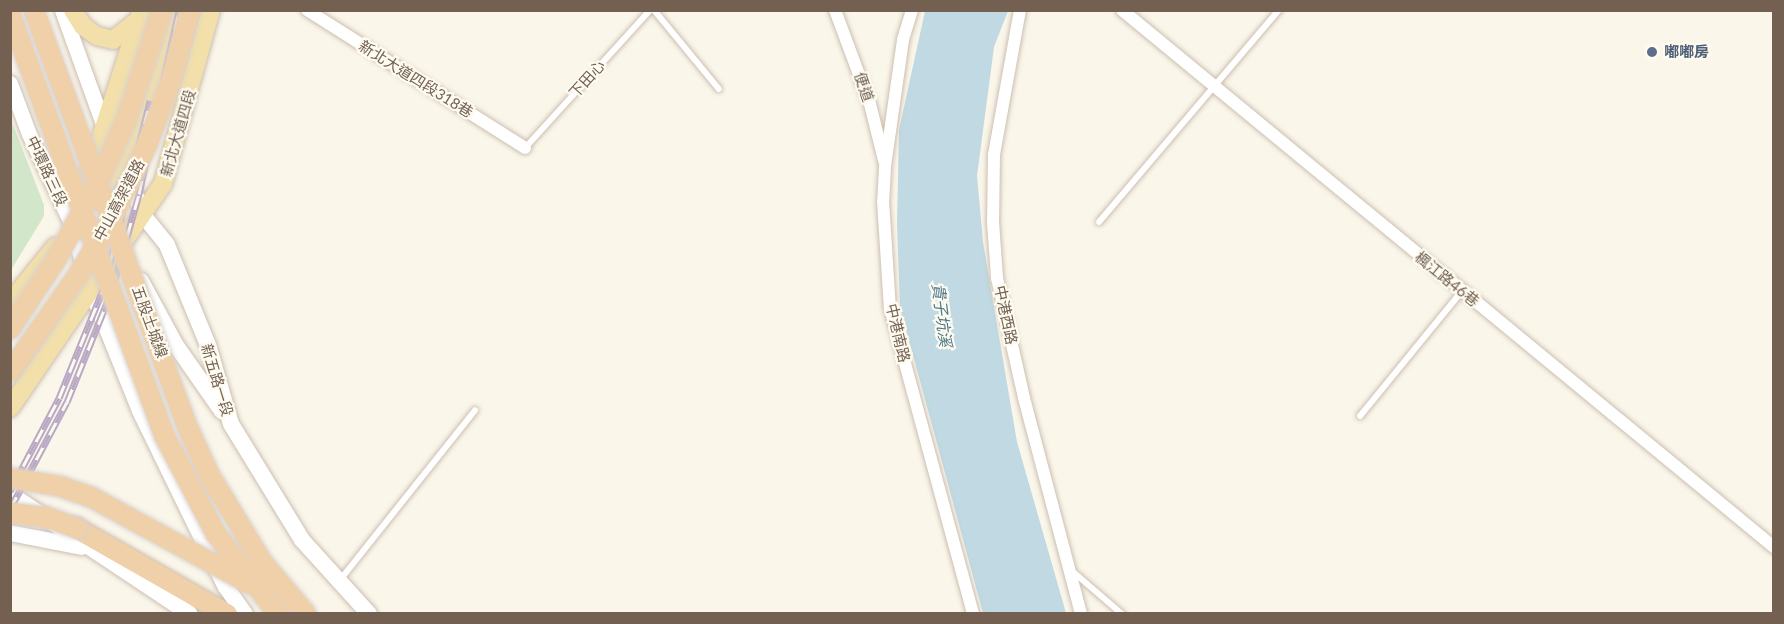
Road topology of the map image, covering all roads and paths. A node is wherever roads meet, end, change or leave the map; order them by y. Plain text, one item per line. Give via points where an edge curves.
1 (34, 10) edge
2 (62, 10) edge
3 (73, 10) edge
4 (162, 10) edge
5 (175, 10) edge
6 (190, 10) edge
7 (211, 10) edge
8 (307, 10) edge
9 (652, 10) edge
10 (835, 10) edge
11 (912, 10) edge
12 (1020, 10) edge
13 (1122, 10) edge
14 (1280, 10) edge
15 (10, 14) edge
16 (140, 15) edge
17 (10, 83) edge
18 (1213, 85) junction
19 (719, 89) dead end
20 (103, 124) junction
21 (525, 148) joint
22 (121, 159) junction
23 (885, 167) junction
24 (143, 215) junction
25 (1099, 222) dead end
26 (72, 225) junction
27 (121, 245) junction
28 (91, 289) junction
29 (1462, 291) junction
30 (10, 303) edge
31 (10, 329) edge
32 (10, 372) edge
33 (10, 408) edge
34 (475, 410) dead end
35 (1360, 416) dead end
36 (231, 424) junction
37 (10, 478) edge
38 (10, 494) edge
39 (10, 513) edge
40 (10, 533) edge
41 (1773, 547) edge
42 (88, 549) junction
43 (1071, 570) junction
44 (338, 583) junction
45 (190, 614) edge
46 (227, 614) edge
47 (245, 614) edge
48 (278, 614) edge
49 (306, 614) edge
50 (369, 614) edge
51 (973, 614) edge
52 (1081, 614) edge
53 (1122, 614) edge

1 - 49 highway, 五股土城線, bridge via 210,476 262,562
2 - 20 street
3 - 16 main road via 90,31 113,40
4 - 31 highway, 中山高架道路, bridge via 128,118 102,174 57,258
5 - 22 main road via 155,88
6 - 32 highway, 中山高架道路, bridge via 152,134 116,210 80,272
7 - 24 main road, 新北大道四段 via 163,184
8 - 21 street, 新北大道四段318巷 via 370,44
9 - 19 lane, 下田心
9 - 21 lane, 下田心
10 - 23 street, 便道 via 870,104
11 - 23 street, 中港南路 via 903,40
12 - 43 street, 中港西路 via 994,154 997,278 1024,398
13 - 18 street, 楓江路46巷
14 - 18 lane
15 - 48 highway, 五股土城線, bridge via 165,436 216,534
16 - 20 main road via 118,90
17 - 26 street, 中環路三段
18 - 25 lane
18 - 29 street, 楓江路46巷
20 - 22 main road, 新五路一段
20 - 26 main road
22 - 24 main road, 新五路一段
22 - 26 main road
22 - 27 main road
23 - 51 street, 中港南路 via 883,201 890,308
24 - 27 main road, 新北大道四段
24 - 36 main road, 新五路一段 via 167,245 208,345
26 - 27 main road
26 - 28 main road
26 - 30 main road
27 - 28 main road, 新北大道四段
27 - 36 main road via 175,344
28 - 33 main road, 新北大道四段
28 - 47 main road via 140,411 226,586
29 - 35 lane
29 - 41 street, 楓江路46巷
34 - 44 lane
36 - 44 main road, 新五路一段 via 302,540
37 - 49 highway, bridge via 59,486 91,497
38 - 42 main road
39 - 46 highway, bridge via 49,518 75,528
40 - 42 main road
42 - 45 main road
43 - 52 street, 中港西路
43 - 53 lane
44 - 50 main road, 新五路一段

